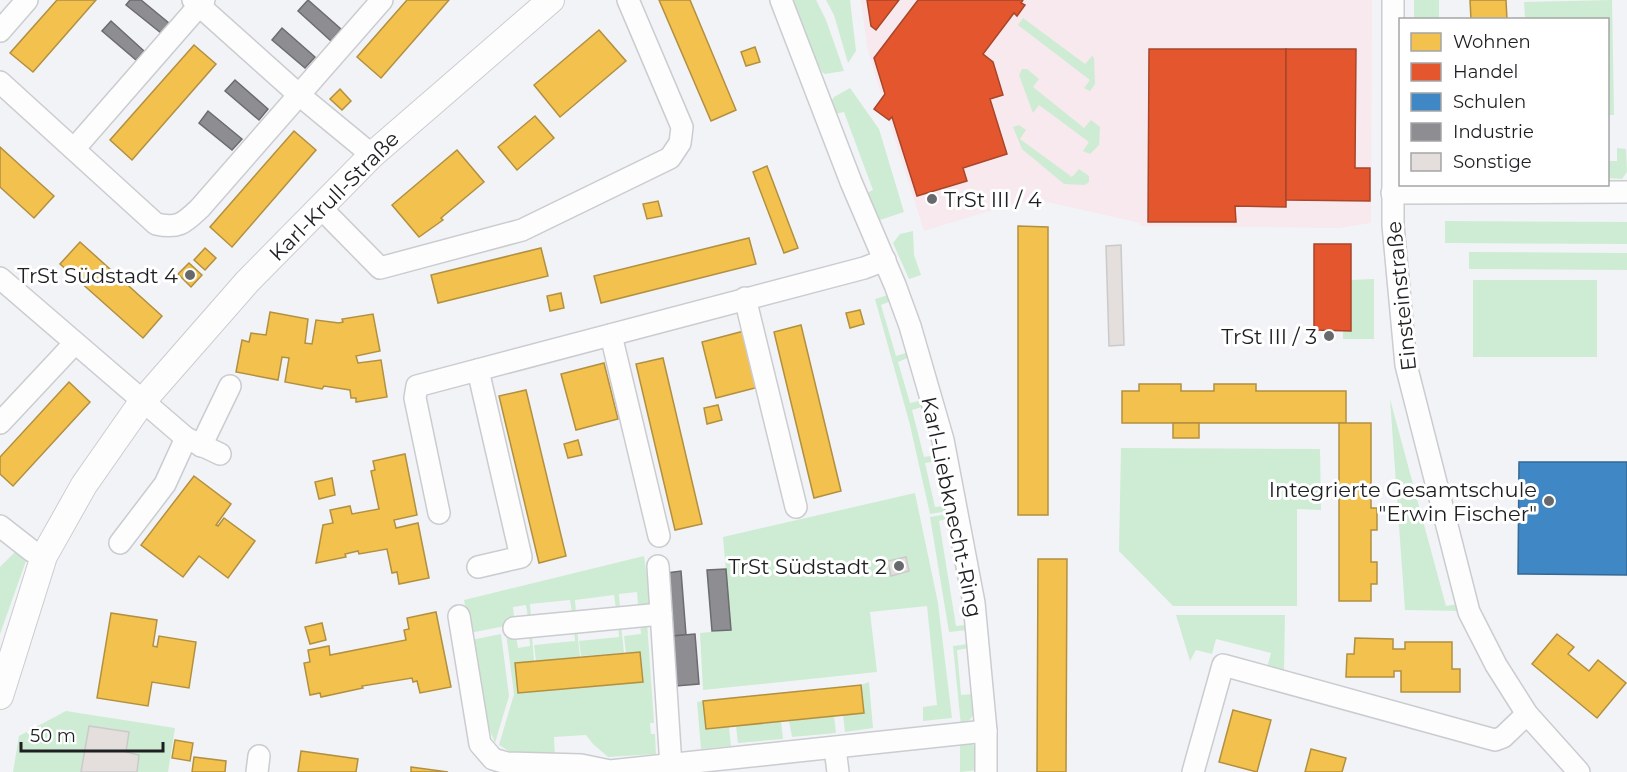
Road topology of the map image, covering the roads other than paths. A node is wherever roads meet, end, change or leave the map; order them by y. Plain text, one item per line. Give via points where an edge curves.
1 (27, 0) edge
2 (382, 0) edge
3 (628, 0) edge
4 (1393, 0) edge
5 (199, 2) edge
6 (543, 2) edge
7 (781, 6) edge
8 (0, 31) edge
9 (0, 82) edge
10 (298, 94) junction
11 (74, 148) junction
12 (372, 155) junction
13 (1627, 192) edge
14 (1392, 193) junction
15 (320, 207) junction
16 (885, 260) junction
17 (0, 278) edge
18 (745, 298) junction
19 (611, 335) junction
20 (74, 344) junction
21 (478, 370) junction
22 (231, 386) dead end
23 (142, 402) junction
24 (0, 423) edge
25 (202, 446) junction
26 (796, 507) dead end
27 (439, 513) dead end
28 (0, 526) edge
29 (659, 536) dead end
30 (120, 543) dead end
31 (44, 556) junction
32 (658, 566) dead end
33 (478, 567) dead end
34 (661, 614) junction
35 (459, 616) dead end
36 (514, 628) dead end
37 (0, 696) edge
38 (1527, 714) junction
39 (986, 732) junction
40 (835, 748) junction
41 (671, 766) junction
42 (695, 768) edge
43 (610, 772) edge
44 (838, 772) edge
45 (986, 772) edge
46 (1193, 772) edge
47 (1578, 772) edge

1 - 8 street
2 - 10 street
3 - 15 street via 682,127 680,143 670,158 522,230 380,268
4 - 14 street, Einsteinstraße
5 - 10 street
5 - 11 street
6 - 12 street, Karl-Krull-Straße
7 - 16 street, Karl-Liebknecht-Ring
9 - 11 street
10 - 11 street via 200,208 184,223 171,227 156,224
10 - 12 street
12 - 15 street, Karl-Krull-Straße
13 - 14 street
14 - 38 street, Einsteinstraße via 1402,346 1466,602 1496,665
15 - 23 street, Karl-Krull-Straße via 247,282
16 - 18 street
16 - 39 street, Karl-Liebknecht-Ring via 910,326 943,440 974,603
17 - 20 street
18 - 19 street
18 - 26 street
19 - 21 street
19 - 29 street
20 - 23 street
20 - 24 street
21 - 27 street via 422,384 415,391
21 - 33 street via 521,557
22 - 25 street
23 - 25 street
23 - 31 street, Karl-Krull-Straße via 84,485
25 - 30 street via 165,483
28 - 31 street
31 - 37 street, Karl-Krull-Straße
32 - 34 street
34 - 36 street
34 - 41 street
35 - 43 street via 480,744 485,753 507,763 581,765
38 - 46 street via 1495,740 1223,665
38 - 47 street, Einsteinstraße
39 - 40 street
39 - 45 street, Karl-Liebknecht-Ring
40 - 42 street
40 - 44 street
41 - 42 street
41 - 43 street

